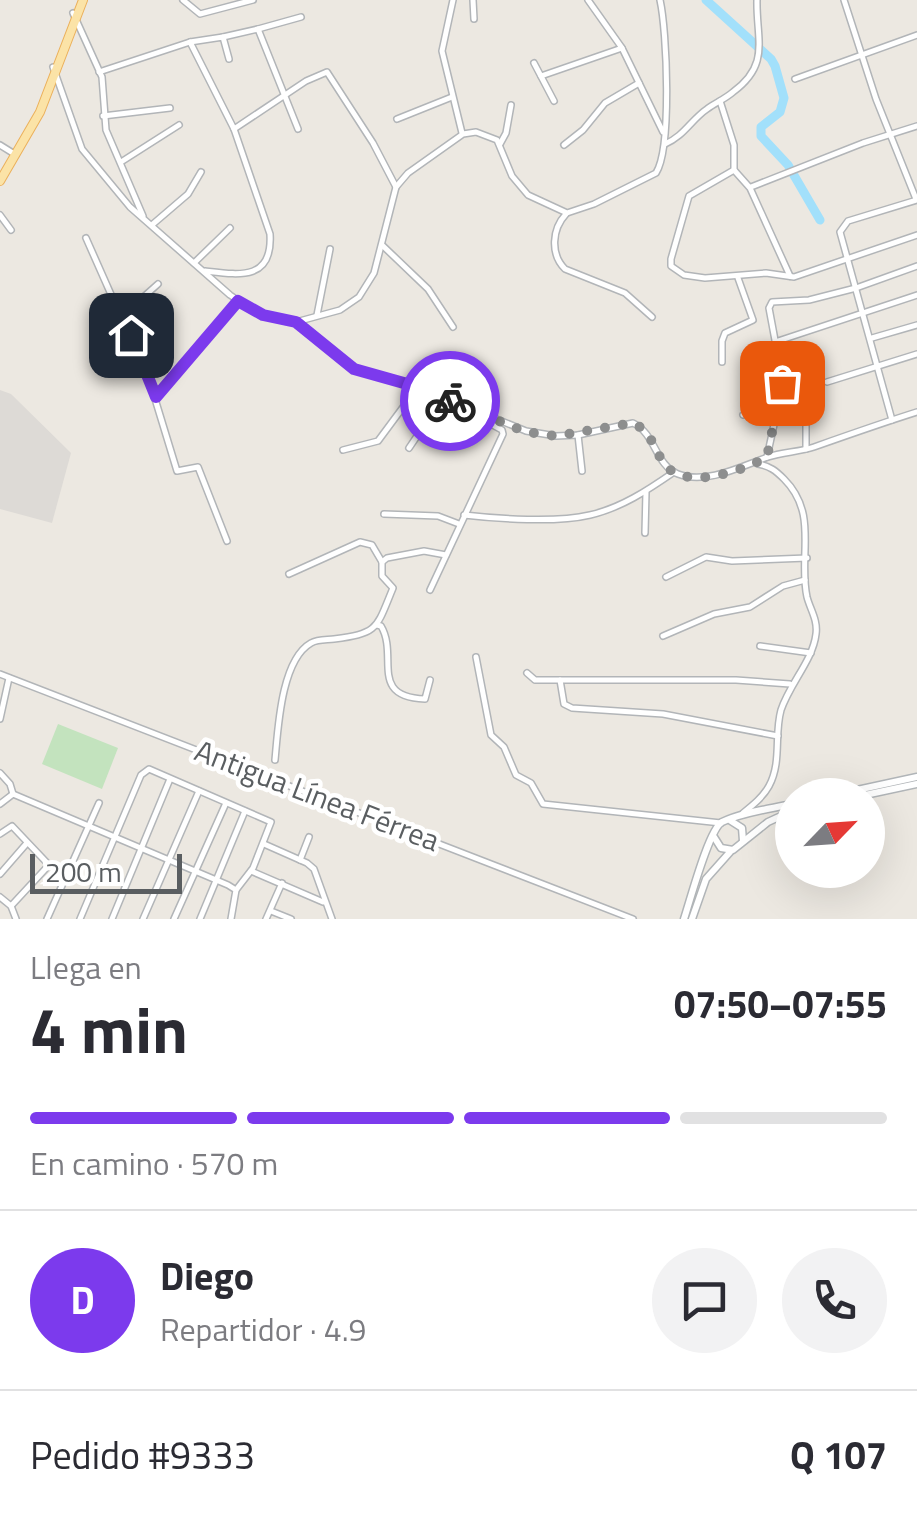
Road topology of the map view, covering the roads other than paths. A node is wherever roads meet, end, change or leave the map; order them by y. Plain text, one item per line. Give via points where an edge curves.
1 (81, 0) edge
2 (183, 0) edge
3 (253, 0) edge
4 (453, 0) edge
5 (473, 0) edge
6 (588, 0) edge
7 (660, 0) edge
8 (757, 0) edge
9 (844, 0) edge
10 (75, 16) junction
11 (300, 17) dead end
12 (474, 20) dead end
13 (258, 29) junction
14 (917, 36) edge
15 (223, 37) junction
16 (190, 42) junction
17 (622, 48) junction
18 (862, 56) junction
19 (229, 59) dead end
20 (534, 63) dead end
21 (55, 69) junction
22 (99, 72) junction
23 (540, 76) junction
24 (795, 79) dead end
25 (639, 83) junction
26 (452, 97) junction
27 (283, 98) junction
28 (554, 100) dead end
29 (720, 101) junction
30 (511, 105) dead end
31 (170, 108) dead end
32 (103, 116) junction
33 (397, 120) dead end
34 (661, 121) junction
35 (179, 125) dead end
36 (917, 126) edge
37 (234, 129) junction
38 (298, 129) dead end
39 (463, 134) junction
40 (889, 135) junction
41 (0, 144) edge
42 (500, 144) junction
43 (665, 144) junction
44 (564, 145) dead end
45 (14, 154) junction
46 (121, 162) junction
47 (734, 170) junction
48 (200, 172) dead end
49 (0, 177) edge
50 (396, 187) junction
51 (750, 188) junction
52 (917, 200) edge
53 (567, 213) junction
54 (0, 215) edge
55 (144, 218) junction
56 (152, 225) junction
57 (230, 228) dead end
58 (11, 230) dead end
59 (917, 235) edge
60 (86, 238) dead end
61 (382, 245) junction
62 (330, 250) dead end
63 (847, 259) junction
64 (194, 264) junction
65 (917, 266) edge
66 (204, 271) junction
67 (790, 276) junction
68 (738, 277) junction
69 (158, 284) dead end
70 (856, 288) junction
71 (917, 295) edge
72 (238, 301) junction
73 (864, 312) junction
74 (317, 314) junction
75 (652, 317) dead end
76 (121, 318) junction
77 (296, 322) junction
78 (917, 325) edge
79 (453, 327) dead end
80 (871, 338) junction
81 (775, 342) junction
82 (917, 354) edge
83 (722, 362) dead end
84 (878, 365) junction
85 (827, 382) dead end
86 (418, 387) junction
87 (156, 397) junction
88 (442, 398) junction
89 (452, 402) junction
90 (781, 402) junction
91 (917, 412) edge
92 (743, 415) dead end
93 (813, 416) dead end
94 (892, 420) junction
95 (578, 435) junction
96 (409, 448) dead end
97 (806, 449) junction
98 (344, 450) dead end
99 (767, 457) junction
100 (755, 464) junction
101 (582, 471) dead end
102 (674, 472) junction
103 (646, 492) junction
104 (384, 514) dead end
105 (464, 514) junction
106 (460, 525) junction
107 (645, 533) dead end
108 (227, 541) dead end
109 (446, 555) junction
110 (806, 558) junction
111 (382, 562) junction
112 (288, 574) dead end
113 (666, 578) dead end
114 (806, 580) junction
115 (430, 590) dead end
116 (376, 625) junction
117 (664, 636) dead end
118 (760, 646) dead end
119 (810, 653) junction
120 (476, 658) dead end
121 (527, 673) dead end
122 (0, 674) edge
123 (9, 678) junction
124 (430, 680) dead end
125 (560, 680) junction
126 (790, 684) junction
127 (0, 720) edge
128 (778, 736) junction
129 (275, 760) dead end
130 (0, 774) edge
131 (171, 778) junction
132 (917, 780) edge
133 (885, 786) edge
134 (885, 789) edge
135 (199, 791) junction
136 (12, 794) junction
137 (99, 802) dead end
138 (226, 802) junction
139 (0, 804) edge
140 (245, 810) junction
141 (775, 811) edge
142 (740, 816) junction
143 (775, 818) edge
144 (730, 820) junction
145 (720, 823) junction
146 (88, 826) junction
147 (0, 834) edge
148 (309, 836) dead end
149 (714, 836) junction
150 (114, 837) junction
151 (743, 841) junction
152 (27, 842) junction
153 (264, 844) junction
154 (143, 850) junction
155 (733, 850) junction
156 (168, 860) junction
157 (300, 860) junction
158 (251, 871) junction
159 (194, 872) junction
160 (0, 874) edge
161 (216, 881) junction
162 (282, 883) junction
163 (236, 890) junction
164 (0, 897) edge
165 (326, 903) junction
166 (10, 906) junction
167 (270, 910) junction
168 (16, 919) edge
169 (47, 919) edge
170 (80, 919) edge
171 (112, 919) edge
172 (144, 919) edge
173 (174, 919) edge
174 (200, 919) edge
175 (232, 919) edge
176 (266, 919) edge
177 (291, 919) edge
178 (332, 919) edge
179 (633, 919) edge
180 (688, 919) edge

1 - 10 main road
2 - 3 street via 200,14
4 - 26 street via 442,51
5 - 12 street
6 - 17 street
7 - 34 street
8 - 29 street via 760,56 739,88
9 - 18 street
10 - 21 main road
10 - 22 street
11 - 13 street
13 - 15 street
13 - 27 street
14 - 18 street
15 - 16 street
15 - 19 street
16 - 22 street
16 - 37 street
17 - 23 street
17 - 25 street
18 - 24 street
18 - 40 street
20 - 23 street
21 - 45 main road
21 - 55 street via 87,158
22 - 32 street
23 - 28 street
25 - 34 street
25 - 44 street via 604,103
26 - 33 street
26 - 39 street
27 - 37 street
27 - 38 street
27 - 50 street via 327,72
29 - 43 street
29 - 47 street
30 - 42 street
31 - 32 street
32 - 46 street
34 - 43 street
35 - 46 street
36 - 40 street
37 - 66 street via 270,234 269,257 247,272
39 - 42 street via 483,133
39 - 50 street
40 - 51 street
40 - 52 street
41 - 45 street
42 - 53 street via 528,195
43 - 53 street via 656,173
45 - 49 main road
46 - 55 street
47 - 51 street
47 - 68 street via 689,196 671,266 684,275
48 - 56 street via 188,194
50 - 61 street
51 - 67 street
52 - 63 street via 848,221 840,232
53 - 75 street via 556,231 560,264 625,293
54 - 58 street
55 - 56 street
56 - 64 street
57 - 64 street
59 - 63 street
60 - 76 street
61 - 74 street via 358,297 340,310
61 - 79 street via 428,289
62 - 74 street
63 - 67 street
63 - 70 street
64 - 66 street
65 - 70 street
66 - 72 street
67 - 68 street
68 - 83 street via 753,320 725,333
69 - 76 street
70 - 73 street
70 - 81 street via 772,302
71 - 73 street
72 - 77 street
72 - 87 street
73 - 80 street
73 - 81 street
74 - 77 street
76 - 87 street
77 - 86 street via 354,369
78 - 80 street
80 - 84 street
81 - 90 street
82 - 84 street
84 - 85 street
84 - 94 street
86 - 88 street
86 - 98 street via 378,441
87 - 108 street via 178,471 198,468
88 - 89 street
88 - 96 street
89 - 95 street via 526,432
89 - 105 street via 503,434
90 - 92 street
90 - 99 street
91 - 94 street
93 - 97 street via 806,423
94 - 97 street
95 - 101 street
95 - 102 street via 633,423 648,433
97 - 99 street
99 - 100 street
100 - 102 street via 707,476
100 - 110 street via 770,467 794,490 805,520
102 - 103 street
103 - 105 street via 588,516
103 - 107 street
104 - 106 street via 438,516
105 - 106 street
106 - 109 street
109 - 111 street via 424,551
109 - 115 street
110 - 113 street via 706,557
110 - 114 street
111 - 112 street via 372,545 360,542
111 - 116 street via 382,576 393,588
114 - 117 street
114 - 119 street via 817,624
116 - 124 street via 388,640 388,682 425,700
116 - 129 street via 363,636 317,641 304,649 281,692
118 - 119 street
119 - 126 street
120 - 145 street via 491,735 542,804
121 - 125 street
122 - 123 street, Antigua Línea Férrea
123 - 127 street
123 - 179 street, Antigua Línea Férrea
125 - 126 street
125 - 128 street via 564,704 572,708 663,714
126 - 128 street
128 - 142 street via 769,787
130 - 136 street
131 - 135 street
131 - 150 street via 145,770
131 - 154 street
132 - 133 main road
132 - 134 main road
135 - 138 street
135 - 156 street
136 - 139 street
136 - 146 street
137 - 146 street
138 - 140 street
138 - 159 street
140 - 153 street via 270,822
140 - 161 street
141 - 142 main road
142 - 144 main road
143 - 151 main road
144 - 145 main road
144 - 151 main road via 742,828
145 - 149 main road
146 - 150 street
146 - 169 street
147 - 152 street via 10,825
148 - 157 street
149 - 155 main road via 721,848
149 - 180 main road
150 - 154 street
150 - 170 street
151 - 155 main road
152 - 160 street
152 - 166 street via 48,868
153 - 157 street
153 - 158 street
154 - 156 street
154 - 171 street
155 - 180 main road via 706,879
156 - 159 street
156 - 172 street
157 - 165 street via 314,869
158 - 162 street
158 - 163 street
159 - 161 street
159 - 173 street
161 - 163 street
161 - 174 street
162 - 165 street
162 - 167 street
163 - 175 street
164 - 166 street
165 - 178 street
166 - 168 street
167 - 176 street
167 - 177 street

